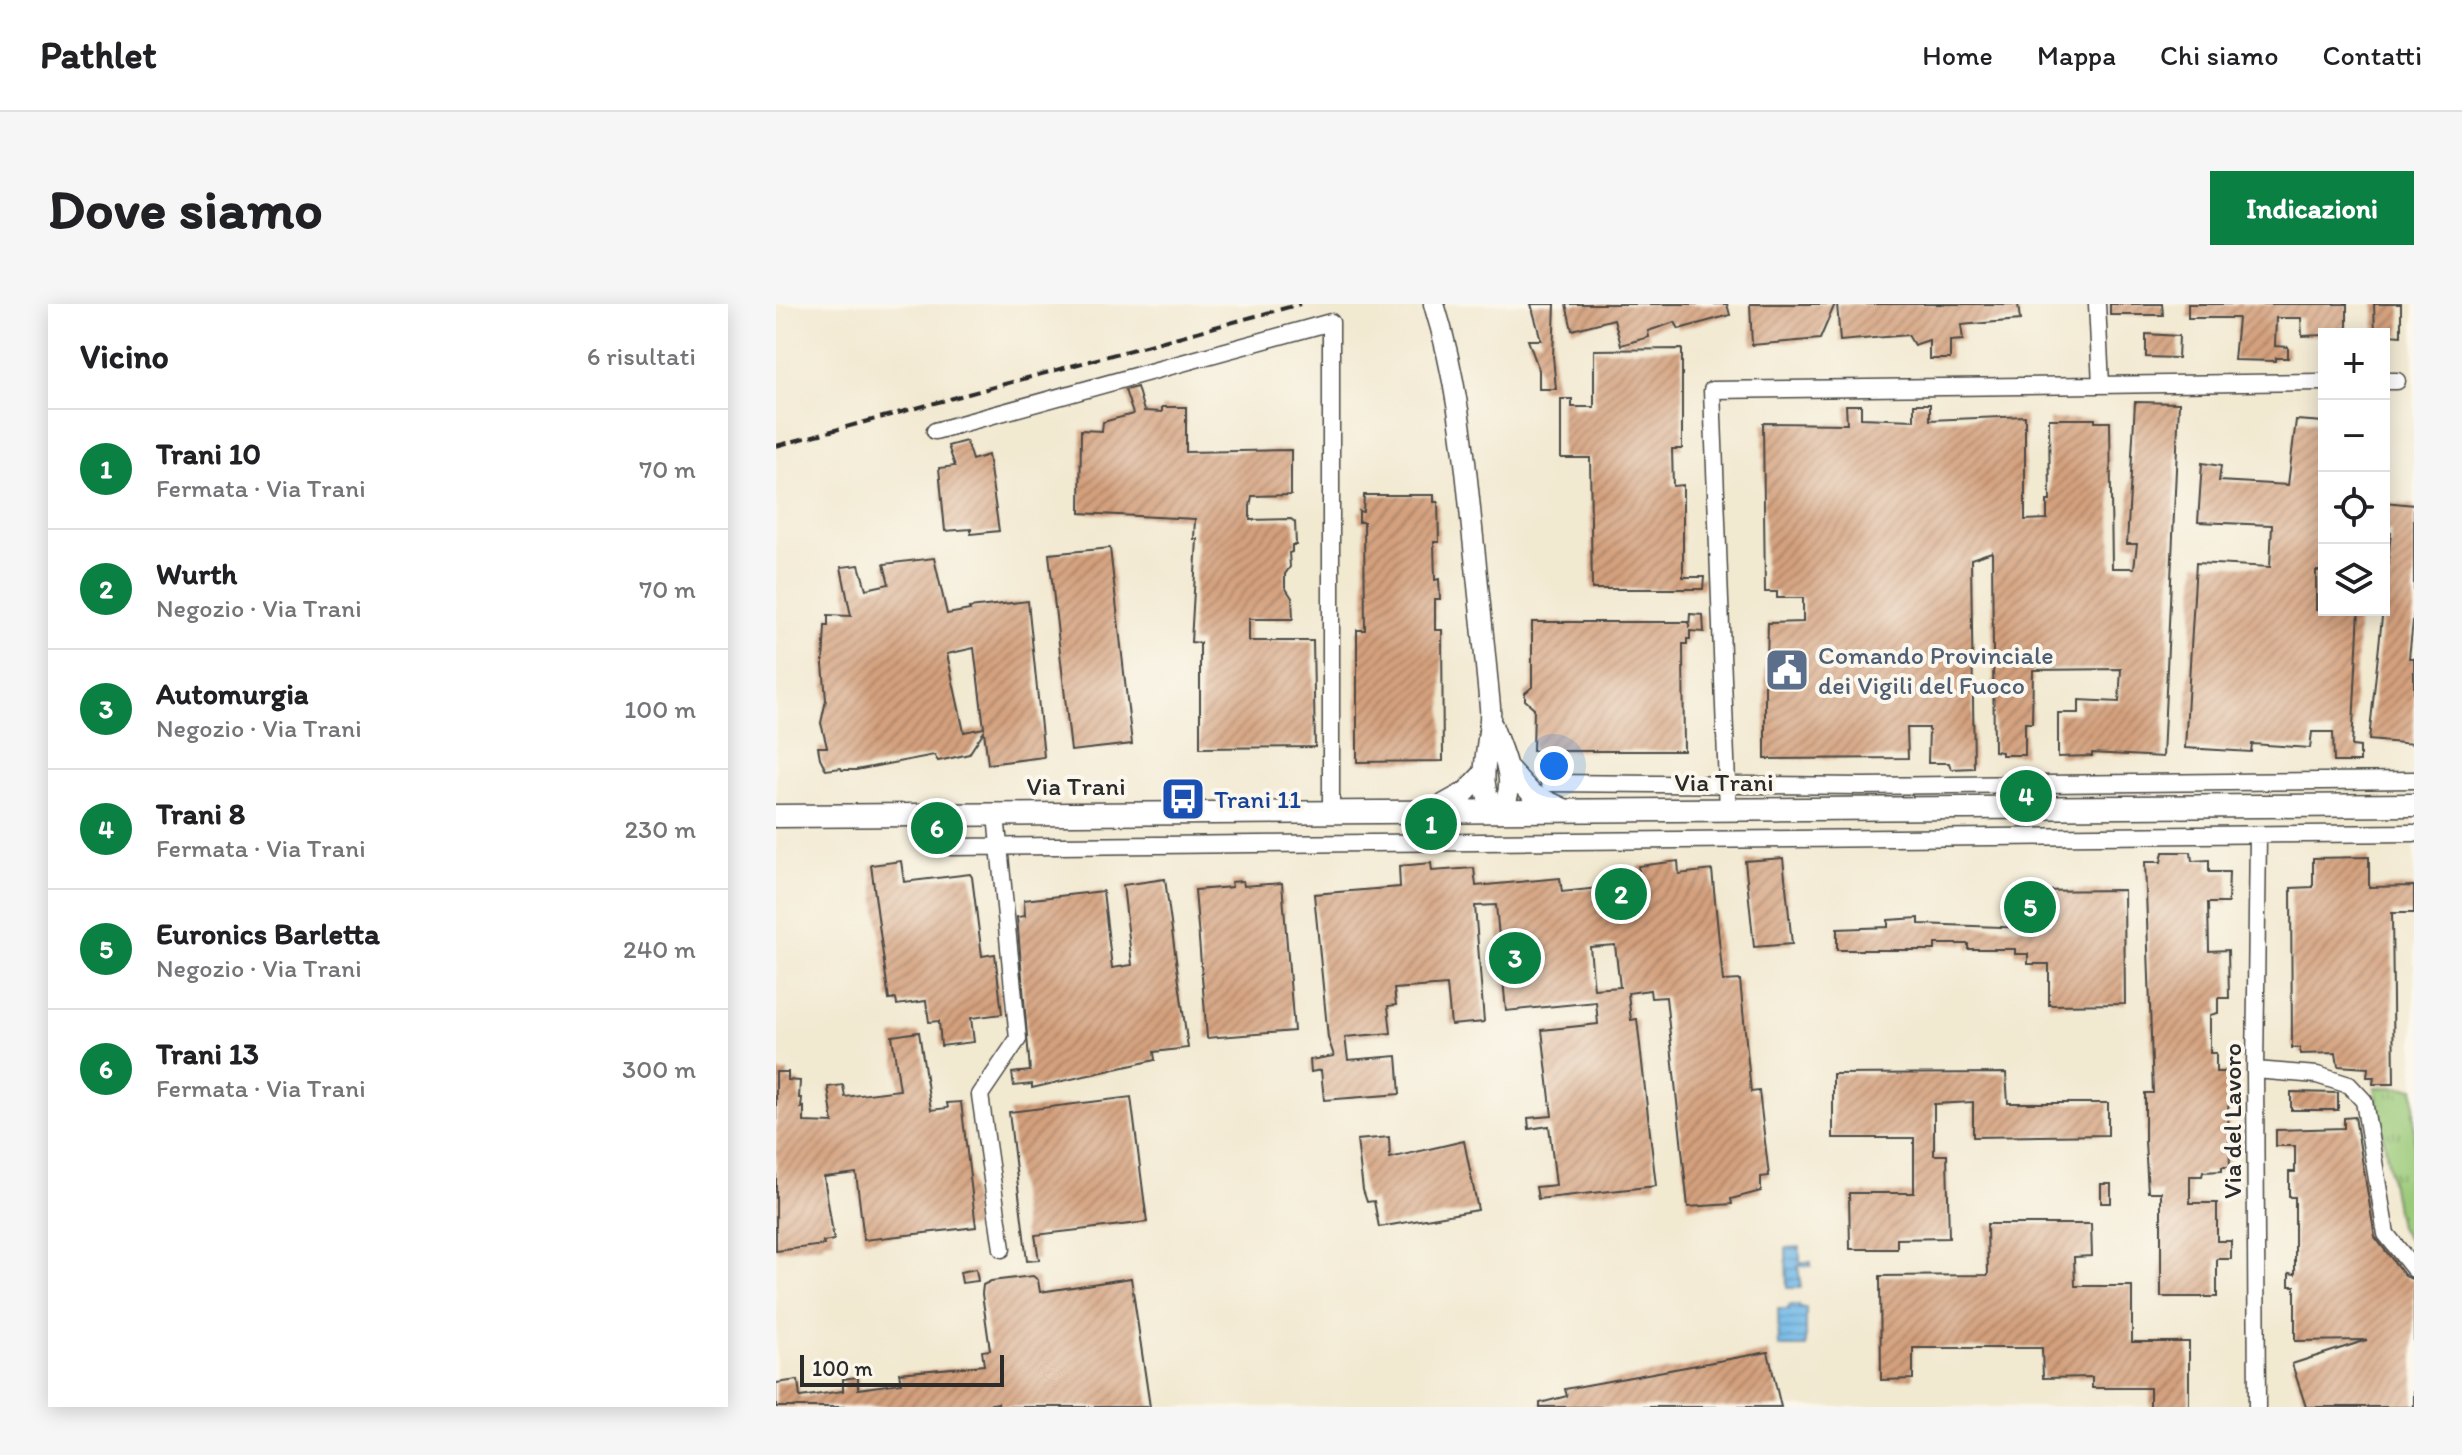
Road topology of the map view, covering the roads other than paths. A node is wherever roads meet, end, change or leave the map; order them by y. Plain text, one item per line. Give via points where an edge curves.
1 (1434, 304) edge
2 (2097, 304) edge
3 (2318, 382) edge
4 (2101, 385) junction
5 (935, 431) dead end
6 (1492, 725) junction
7 (1504, 762) junction
8 (1483, 774) junction
9 (2414, 780) edge
10 (1549, 783) dead end
11 (1727, 784) junction
12 (1998, 785) junction
13 (2414, 805) edge
14 (1952, 809) junction
15 (2002, 809) junction
16 (1567, 810) junction
17 (1604, 810) junction
18 (1728, 811) junction
19 (1428, 812) junction
20 (1498, 812) junction
21 (1331, 813) junction
22 (1370, 813) junction
23 (996, 815) junction
24 (776, 816) edge
25 (2414, 833) edge
26 (2258, 835) junction
27 (1956, 838) junction
28 (1609, 840) junction
29 (1373, 842) junction
30 (1000, 846) junction
31 (951, 847) dead end
32 (2255, 1070) junction
33 (1002, 1249) dead end
34 (2414, 1269) edge
35 (2257, 1407) edge

1 - 6 street via 1456,387
2 - 4 street
3 - 4 street
4 - 11 street via 1712,390
5 - 21 street via 1331,322
6 - 7 street
6 - 8 street
7 - 16 street via 1525,789
7 - 20 street via 1510,789
8 - 19 street via 1458,798
8 - 20 street via 1487,796
9 - 12 street, Via Trani
10 - 11 street, Via Trani
11 - 12 street, Via Trani
11 - 18 street
12 - 15 street
13 - 15 main road, Via Trani
14 - 15 main road, Via Trani
14 - 18 main road, Via Trani
14 - 27 street
16 - 17 main road, Via Trani
16 - 20 main road, Via Trani
17 - 18 main road, Via Trani
17 - 28 street
19 - 20 main road, Via Trani
19 - 22 main road, Via Trani
21 - 22 main road, Via Trani
21 - 23 main road, Via Trani
22 - 29 street
23 - 24 main road, Via Trani
23 - 30 street
25 - 26 street
26 - 27 street
26 - 32 street, Via del Lavoro
27 - 28 street
28 - 29 street
29 - 30 street
30 - 31 street
30 - 33 street via 1018,1039 980,1095
32 - 34 street via 2317,1075 2349,1085 2364,1101 2386,1234
32 - 35 street, Via del Lavoro

